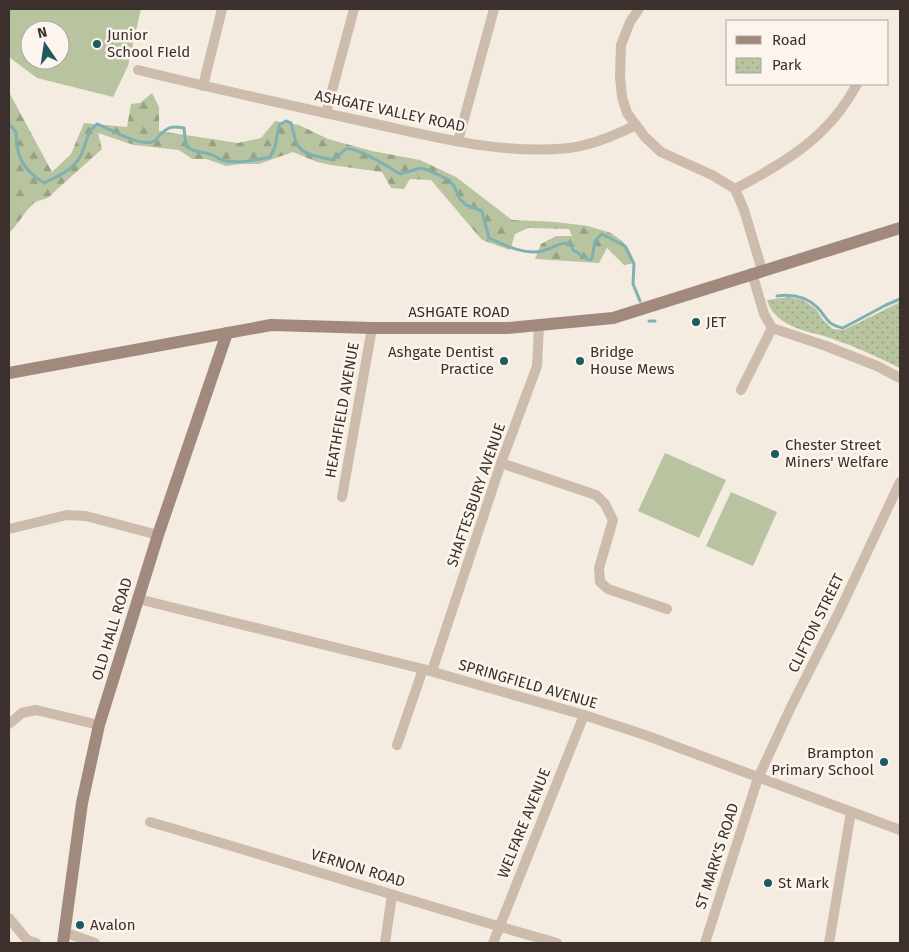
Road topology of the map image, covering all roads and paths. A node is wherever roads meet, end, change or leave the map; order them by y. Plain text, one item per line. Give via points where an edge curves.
1 (222, 9) edge
2 (354, 9) edge
3 (494, 9) edge
4 (639, 9) edge
5 (138, 70) dead end
6 (856, 85) edge
7 (203, 86) junction
8 (326, 113) junction
9 (636, 125) junction
10 (458, 141) junction
11 (735, 189) junction
12 (900, 228) edge
13 (757, 272) junction
14 (539, 326) junction
15 (372, 328) junction
16 (772, 328) junction
17 (226, 332) junction
18 (9, 372) edge
19 (900, 378) edge
20 (741, 390) dead end
21 (501, 463) junction
22 (900, 482) edge
23 (342, 497) dead end
24 (9, 529) edge
25 (158, 535) junction
26 (138, 600) junction
27 (667, 609) dead end
28 (428, 670) junction
29 (584, 715) junction
30 (9, 724) edge
31 (99, 725) junction
32 (398, 745) dead end
33 (758, 778) junction
34 (851, 812) junction
35 (150, 822) dead end
36 (900, 830) edge
37 (392, 895) junction
38 (9, 918) edge
39 (499, 927) junction
40 (63, 938) edge
41 (36, 943) edge
42 (94, 943) edge
43 (385, 943) edge
44 (493, 943) edge
45 (556, 943) edge
46 (705, 943) edge
47 (829, 943) edge

1 - 7 street
2 - 8 street
3 - 10 street
4 - 9 street via 621,45 620,76 627,113
5 - 7 street, ASHGATE VALLEY ROAD
6 - 11 street via 842,110 815,139 769,171
7 - 8 street, ASHGATE VALLEY ROAD
8 - 10 street, ASHGATE VALLEY ROAD
9 - 10 street, ASHGATE VALLEY ROAD via 604,140 568,148 514,150
9 - 11 street via 661,152
11 - 13 street via 744,210
12 - 13 street, ASHGATE ROAD
13 - 14 street, ASHGATE ROAD via 613,318
13 - 16 street via 764,314
14 - 15 street, ASHGATE ROAD
14 - 21 street, SHAFTESBURY AVENUE via 537,366
15 - 17 street, ASHGATE ROAD via 271,325
15 - 23 street, HEATHFIELD AVENUE
16 - 19 street via 869,362
16 - 20 street
17 - 18 street, ASHGATE ROAD
17 - 25 street, OLD HALL ROAD
21 - 27 street via 596,495 613,520 599,568 600,582 608,589
21 - 28 street, SHAFTESBURY AVENUE
22 - 33 street, CLIFTON STREET
24 - 25 street via 68,515 86,516
25 - 26 street, OLD HALL ROAD
26 - 28 street, SPRINGFIELD AVENUE
26 - 31 street, OLD HALL ROAD
28 - 29 street, SPRINGFIELD AVENUE
28 - 32 street, SHAFTESBURY AVENUE
29 - 33 street, SPRINGFIELD AVENUE
29 - 39 street, WELFARE AVENUE
30 - 31 street via 22,713 36,710
31 - 40 street, OLD HALL ROAD via 82,803
33 - 34 street, SPRINGFIELD AVENUE
33 - 46 street, ST MARK'S ROAD
34 - 36 street, SPRINGFIELD AVENUE
34 - 47 street
35 - 37 street, VERNON ROAD
37 - 39 street, VERNON ROAD
37 - 43 street
38 - 41 street via 27,940
39 - 44 street, WELFARE AVENUE
39 - 45 street, VERNON ROAD
40 - 42 street

